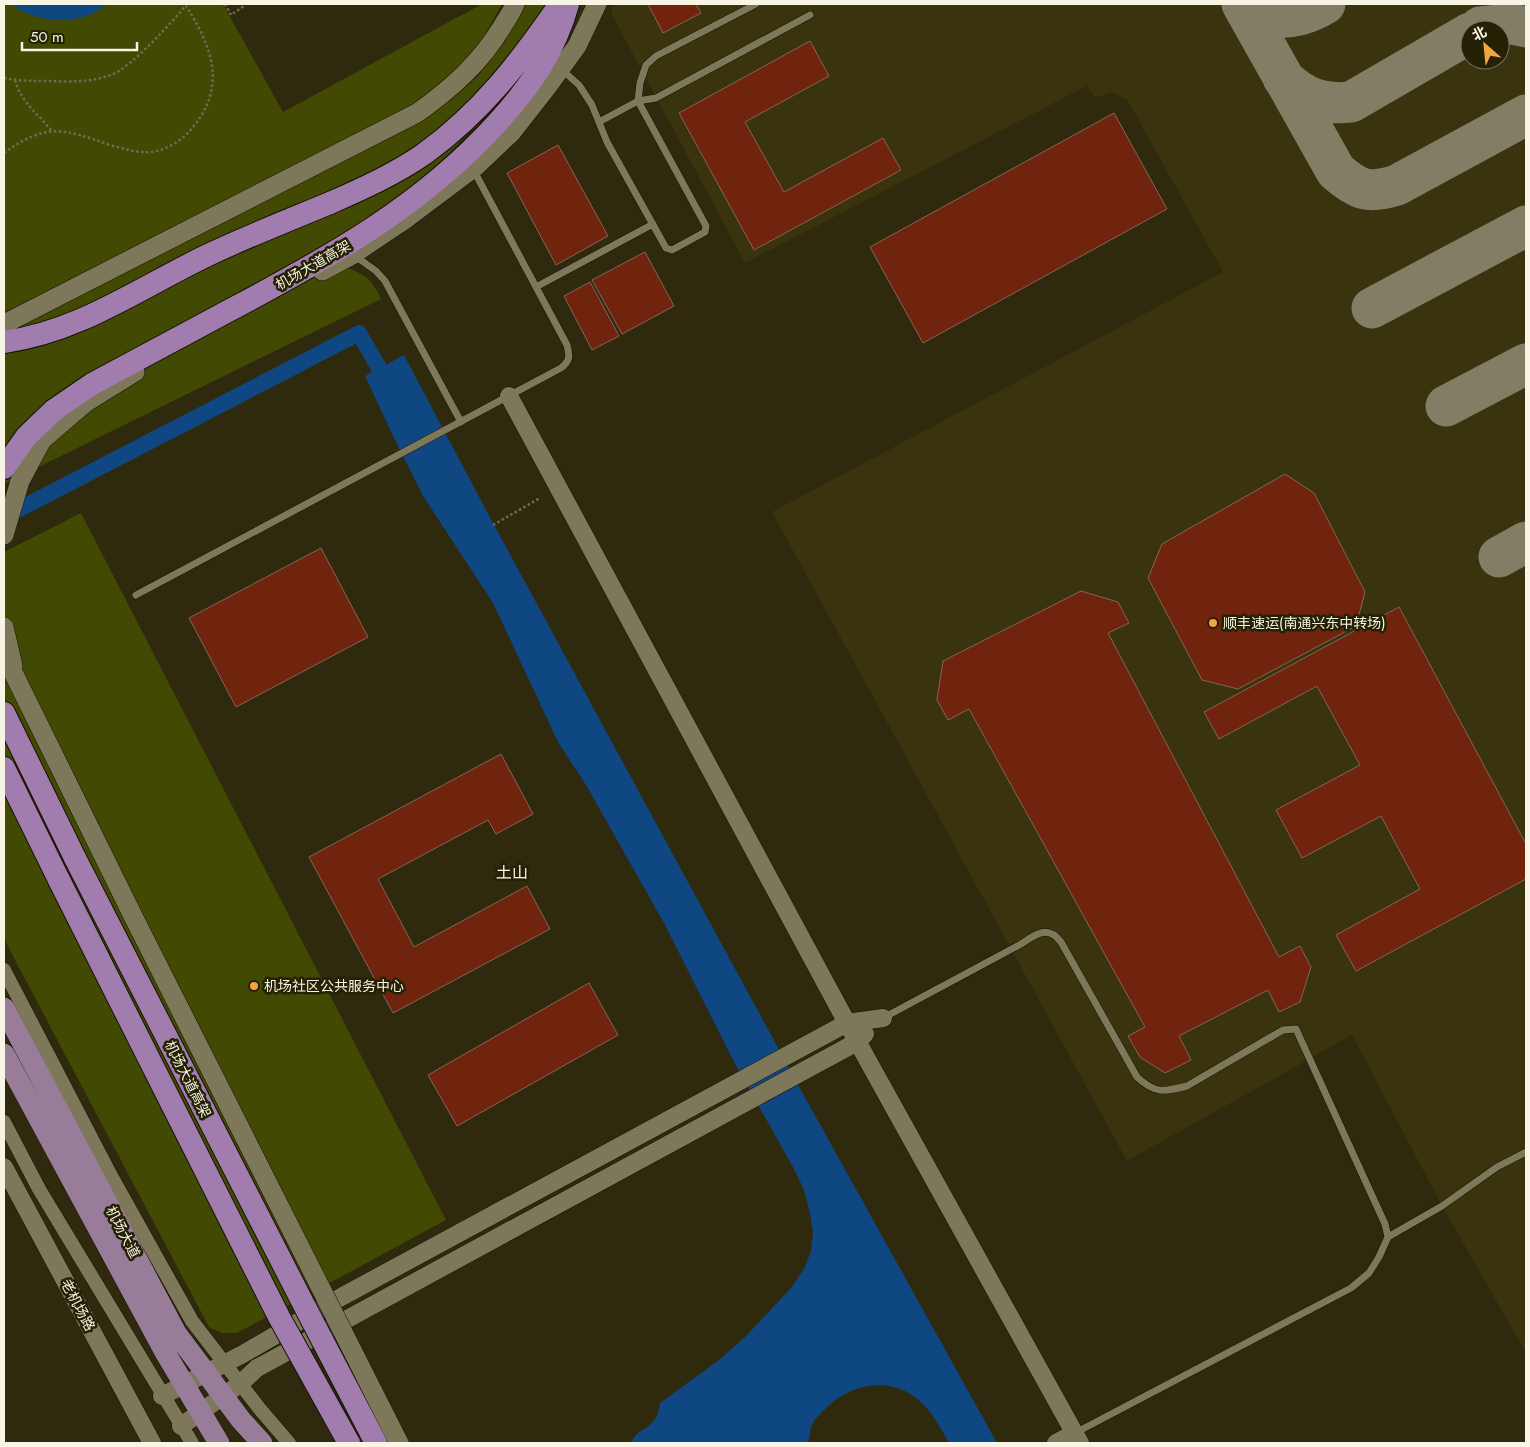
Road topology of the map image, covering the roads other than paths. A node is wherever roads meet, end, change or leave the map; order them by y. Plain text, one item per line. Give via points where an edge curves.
1 (515, 4) edge
2 (560, 4) edge
3 (568, 4) edge
4 (597, 4) edge
5 (756, 4) edge
6 (810, 15) dead end
7 (561, 69) junction
8 (638, 101) junction
9 (598, 122) junction
10 (473, 168) junction
11 (653, 224) junction
12 (352, 255) junction
13 (536, 287) junction
14 (22, 316) junction
15 (4, 324) edge
16 (4, 330) edge
17 (4, 342) edge
18 (509, 396) junction
19 (461, 422) junction
20 (12, 475) edge
21 (4, 535) edge
22 (136, 595) dead end
23 (4, 627) edge
24 (4, 654) edge
25 (15, 677) junction
26 (4, 713) edge
27 (4, 768) edge
28 (4, 970) edge
29 (4, 1008) edge
30 (883, 1018) junction
31 (847, 1023) junction
32 (857, 1042) junction
33 (4, 1054) edge
34 (4, 1122) edge
35 (1526, 1152) edge
36 (4, 1167) edge
37 (1388, 1237) junction
38 (225, 1364) junction
39 (206, 1373) junction
40 (240, 1384) junction
41 (184, 1385) junction
42 (162, 1396) junction
43 (223, 1396) junction
44 (200, 1412) junction
45 (181, 1426) junction
46 (1078, 1438) edge
47 (152, 1443) edge
48 (192, 1443) edge
49 (219, 1443) edge
50 (262, 1443) edge
51 (289, 1443) edge
52 (349, 1443) edge
53 (376, 1443) edge
54 (400, 1443) edge
55 (1056, 1443) edge

1 - 14 main road via 474,66 417,112
2 - 17 highway via 505,80 479,108 423,155 367,187 208,255 91,316 57,330
3 - 20 highway, 机场大道高架 via 562,26 544,64 486,136 447,172 377,227 336,253 92,384 54,410 26,438
4 - 7 main road via 577,46
5 - 8 lane via 656,56 646,65
6 - 8 lane via 656,98
7 - 9 lane via 579,85
7 - 10 main road via 512,132
8 - 9 lane
8 - 11 lane via 706,226 706,232 672,250 666,248
9 - 11 lane
10 - 12 main road via 408,218
10 - 13 lane
11 - 13 lane
12 - 19 lane via 385,281
12 - 20 main road via 85,403 42,440
13 - 18 lane via 567,345 570,358 561,368
14 - 15 main road
14 - 16 main road
18 - 19 lane
18 - 31 street
19 - 22 lane
20 - 21 main road
23 - 25 main road
24 - 25 main road
25 - 54 main road, bridge
26 - 53 highway, 机场大道高架, bridge via 76,860
27 - 52 highway, bridge via 279,1318
28 - 38 street via 110,1174 187,1313
29 - 39 main road, 机场大道 via 176,1333
30 - 31 street
30 - 32 street
30 - 37 lane via 1044,932 1052,933 1061,942 1130,1067 1153,1089 1173,1090 1187,1086 1282,1030 1296,1028 1378,1208
31 - 32 street
31 - 38 street via 343,1296
32 - 40 street via 353,1314 257,1368
32 - 46 street
33 - 41 main road, 机场大道
34 - 42 street via 39,1189
35 - 37 lane
36 - 47 street, 老机场路
37 - 46 lane via 1369,1273 1351,1288
38 - 39 street
38 - 40 street
39 - 41 street
39 - 43 main road, 机场大道
40 - 43 street
40 - 51 street
41 - 42 street
41 - 44 main road, 机场大道
42 - 45 street
43 - 44 street
43 - 50 main road, 机场大道
44 - 45 street
44 - 49 main road, 机场大道
45 - 48 street
46 - 55 street

